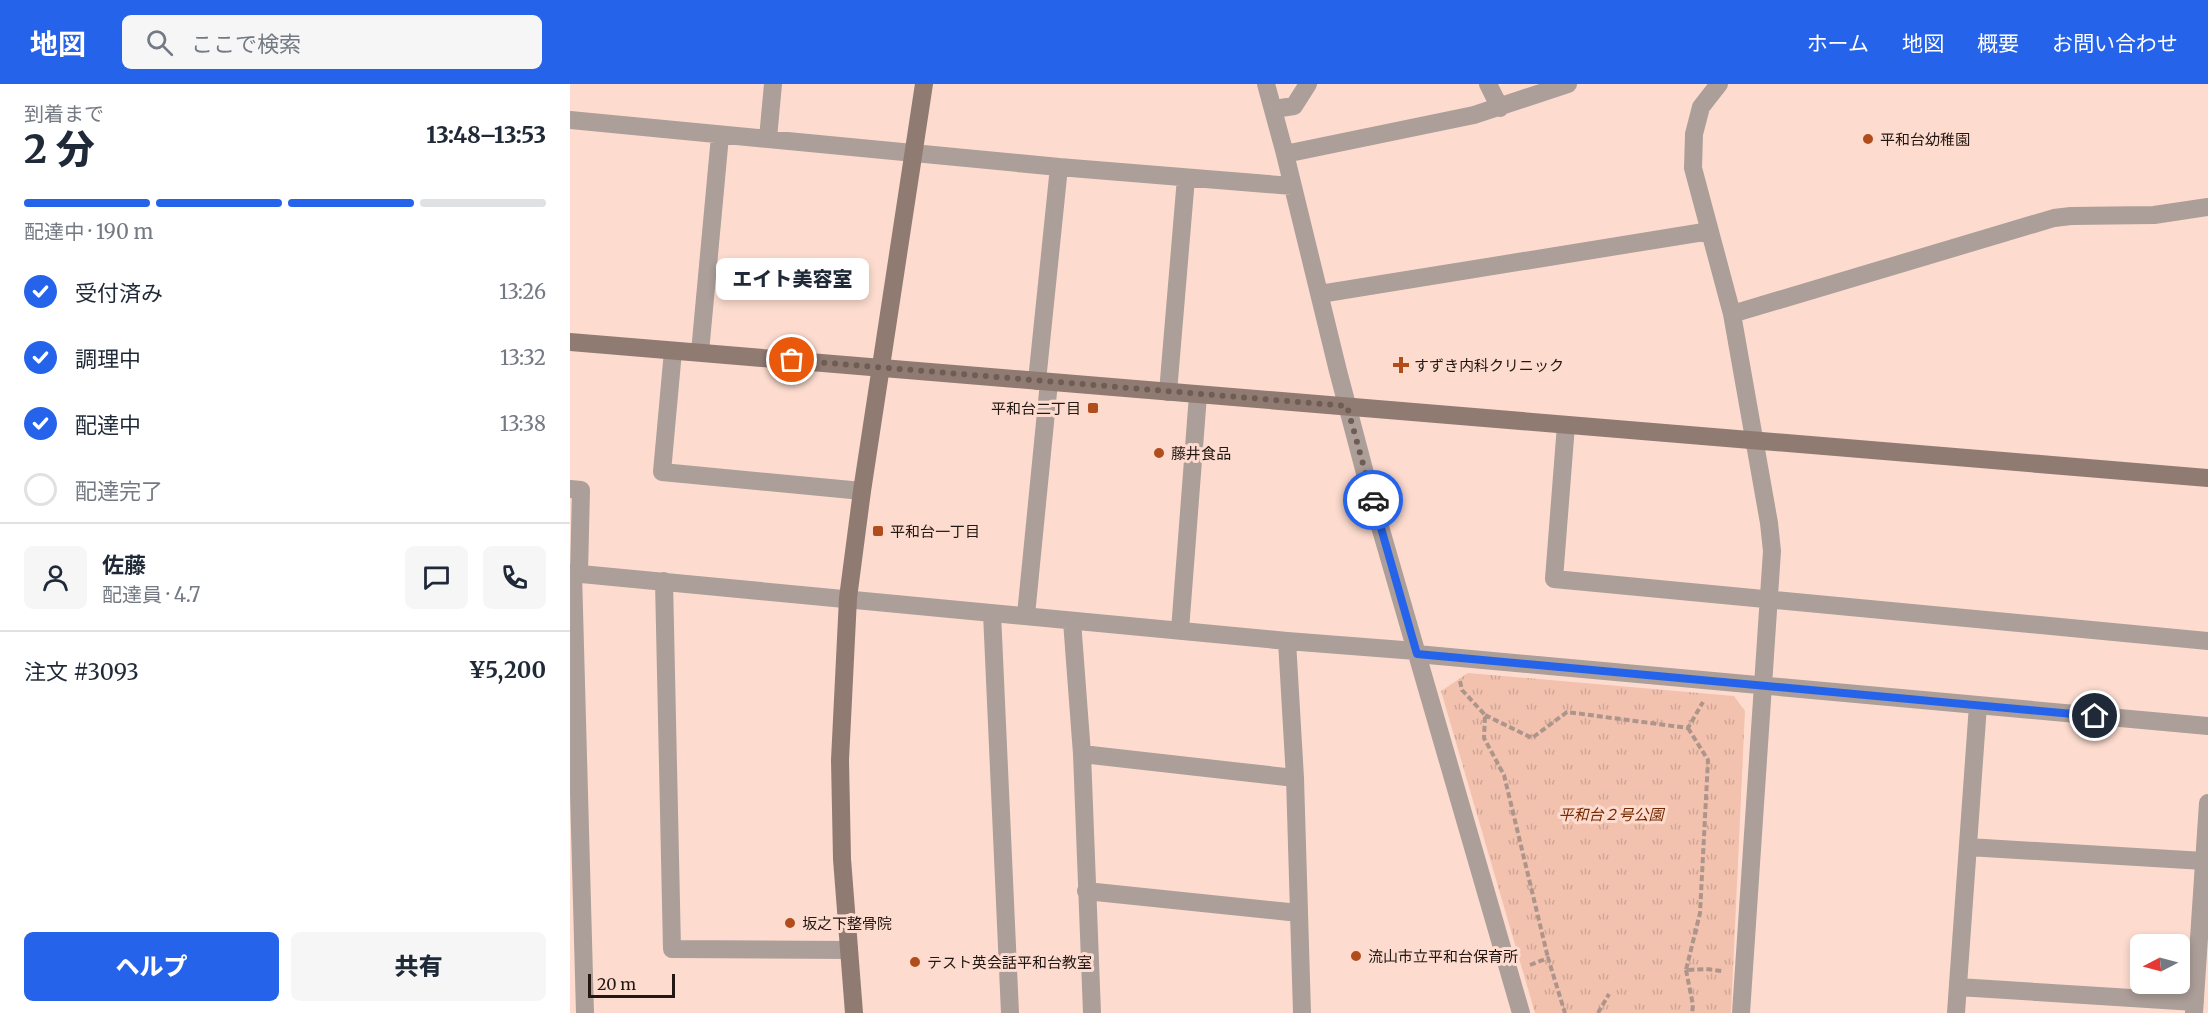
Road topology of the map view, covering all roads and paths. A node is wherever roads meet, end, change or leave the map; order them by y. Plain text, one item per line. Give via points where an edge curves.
1 (773, 84) edge
2 (924, 84) edge
3 (1266, 84) edge
4 (1308, 84) edge
5 (1488, 84) edge
6 (1568, 84) edge
7 (1719, 84) edge
8 (1500, 108) junction
9 (1274, 109) junction
10 (570, 120) edge
11 (720, 136) junction
12 (768, 138) junction
13 (914, 152) junction
14 (1286, 154) junction
15 (1059, 167) junction
16 (1186, 178) junction
17 (1292, 186) junction
18 (2208, 207) edge
19 (1710, 231) junction
20 (1320, 294) junction
21 (1732, 314) junction
22 (570, 342) edge
23 (674, 351) junction
24 (700, 352) junction
25 (881, 368) junction
26 (1043, 382) junction
27 (1168, 392) junction
28 (1198, 395) junction
29 (1347, 406) junction
30 (1566, 425) junction
31 (1755, 440) junction
32 (2208, 478) edge
33 (570, 489) edge
34 (862, 491) junction
35 (574, 573) edge
36 (664, 581) junction
37 (848, 598) junction
38 (1770, 599) junction
39 (992, 613) junction
40 (1026, 615) junction
41 (1072, 621) junction
42 (1180, 630) junction
43 (1287, 640) junction
44 (2208, 641) edge
45 (1417, 652) junction
46 (1457, 657) junction
47 (1717, 680) junction
48 (1764, 684) junction
49 (1978, 705) junction
50 (1485, 715) junction
51 (2208, 726) edge
52 (1688, 728) junction
53 (1082, 754) junction
54 (1295, 778) junction
55 (2208, 803) edge
56 (1968, 847) junction
57 (2206, 866) edge
58 (1086, 891) junction
59 (1299, 913) junction
60 (849, 950) junction
61 (1548, 958) junction
62 (1686, 970) junction
63 (1510, 973) junction
64 (1744, 975) junction
65 (1958, 987) junction
66 (1609, 994) dead end
67 (2198, 1006) edge
68 (585, 1013) edge
69 (854, 1013) edge
70 (1010, 1013) edge
71 (1092, 1013) edge
72 (1302, 1013) edge
73 (1521, 1013) edge
74 (1565, 1013) edge
75 (1598, 1013) edge
76 (1692, 1013) edge
77 (1741, 1013) edge
78 (1956, 1013) edge

1 - 12 street
2 - 13 street
3 - 9 street
4 - 9 street via 1294,106
5 - 8 street
6 - 8 street
7 - 19 street via 1701,107 1694,135 1693,168
8 - 14 street
9 - 14 street
10 - 11 street
11 - 12 street
11 - 24 street
12 - 13 street
13 - 15 street
13 - 25 street
14 - 17 street
15 - 16 street
15 - 26 street
16 - 17 street
16 - 27 street
17 - 20 street
18 - 21 street via 2154,215 2054,218
19 - 20 street
19 - 21 street
20 - 29 street
21 - 31 street
22 - 23 street
23 - 24 street
23 - 34 street via 662,472
24 - 25 street
25 - 26 street
25 - 34 street
26 - 27 street
26 - 40 street
27 - 28 street
28 - 29 street
28 - 42 street
29 - 30 street
29 - 45 street
30 - 31 street
30 - 38 street via 1554,579
31 - 32 street
31 - 38 street via 1772,550
33 - 35 street via 581,490
34 - 37 street
35 - 36 street
35 - 68 street
36 - 37 street
36 - 60 street via 672,950
37 - 39 street
37 - 60 street via 840,760
38 - 44 street
38 - 48 street
39 - 40 street
39 - 70 street
40 - 41 street
41 - 42 street
41 - 53 street
42 - 43 street
43 - 45 street
43 - 54 street
45 - 46 street
45 - 63 street
46 - 47 street
46 - 50 path via 1462,690
47 - 48 street
47 - 52 path
48 - 49 street
48 - 64 street
49 - 51 street
49 - 56 street
50 - 52 path via 1532,738 1567,712
50 - 61 path via 1484,738 1504,775
52 - 62 path via 1708,760 1700,913
53 - 54 street
53 - 58 street
54 - 59 street
55 - 57 street
56 - 57 street
56 - 65 street
57 - 67 street
58 - 59 street
58 - 71 street
59 - 72 street
60 - 69 street
61 - 63 path
61 - 74 path
62 - 64 path
62 - 76 path via 1694,1005
63 - 73 street
64 - 77 street
65 - 67 street
65 - 78 street
66 - 75 path

